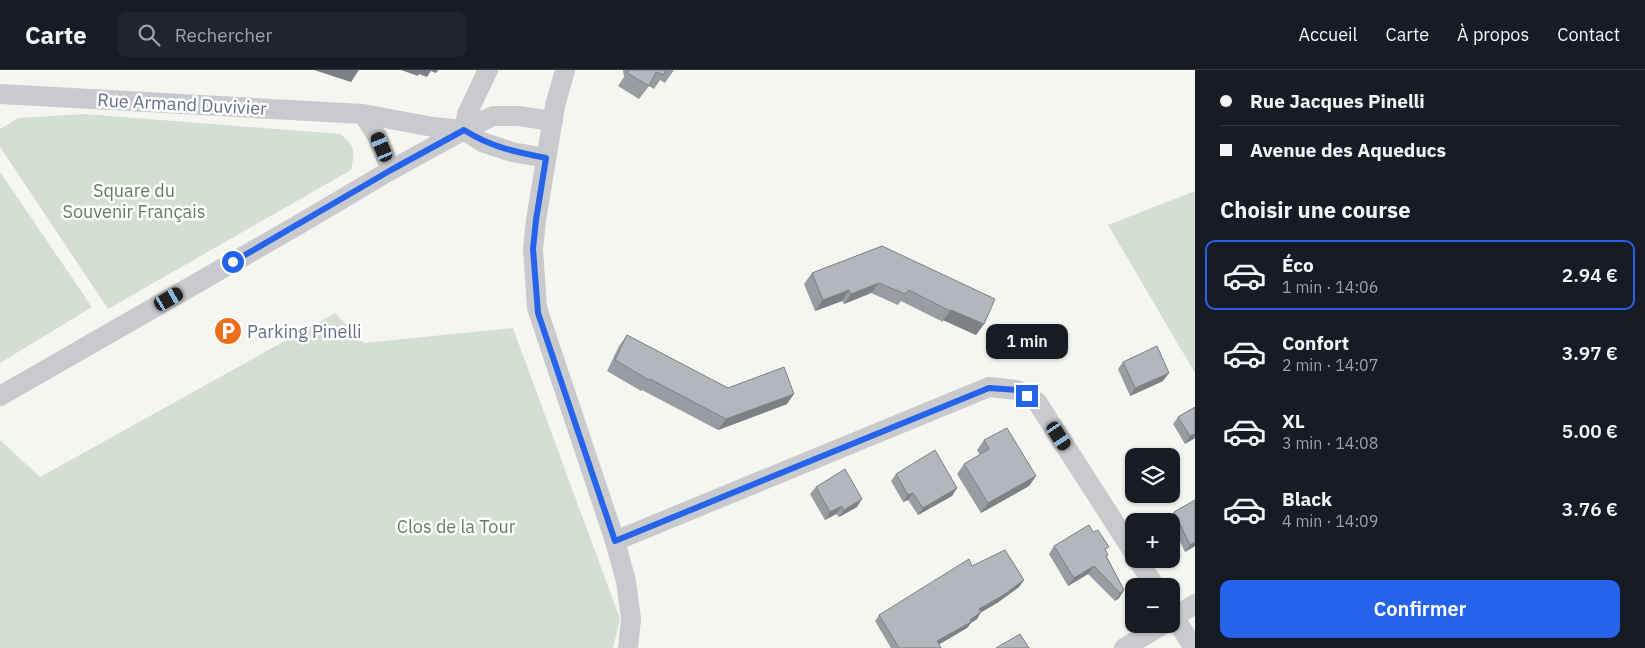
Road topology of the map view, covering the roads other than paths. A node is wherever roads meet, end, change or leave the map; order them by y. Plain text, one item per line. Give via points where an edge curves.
1 (488, 70) edge
2 (565, 70) edge
3 (0, 94) edge
4 (363, 114) junction
5 (553, 121) junction
6 (464, 130) junction
7 (546, 158) junction
8 (391, 170) junction
9 (0, 396) edge
10 (1125, 540) edge
11 (615, 541) junction
12 (1195, 604) edge
13 (1180, 612) edge
14 (1180, 630) edge
15 (1147, 633) edge
16 (628, 648) edge
17 (1124, 648) edge
18 (1194, 648) edge

1 - 6 street via 467,114
2 - 5 street
3 - 4 street, Rue Armand Duvivier
4 - 6 street, Rue Armand Duvivier
4 - 8 street via 377,136
5 - 6 street via 493,116
5 - 7 street
6 - 7 street via 482,142
6 - 8 street
7 - 11 street via 533,249 538,313
8 - 9 street
10 - 11 street via 1037,402 1018,390 989,388
11 - 16 street via 626,581 631,619
12 - 13 street
14 - 18 street
15 - 17 street

